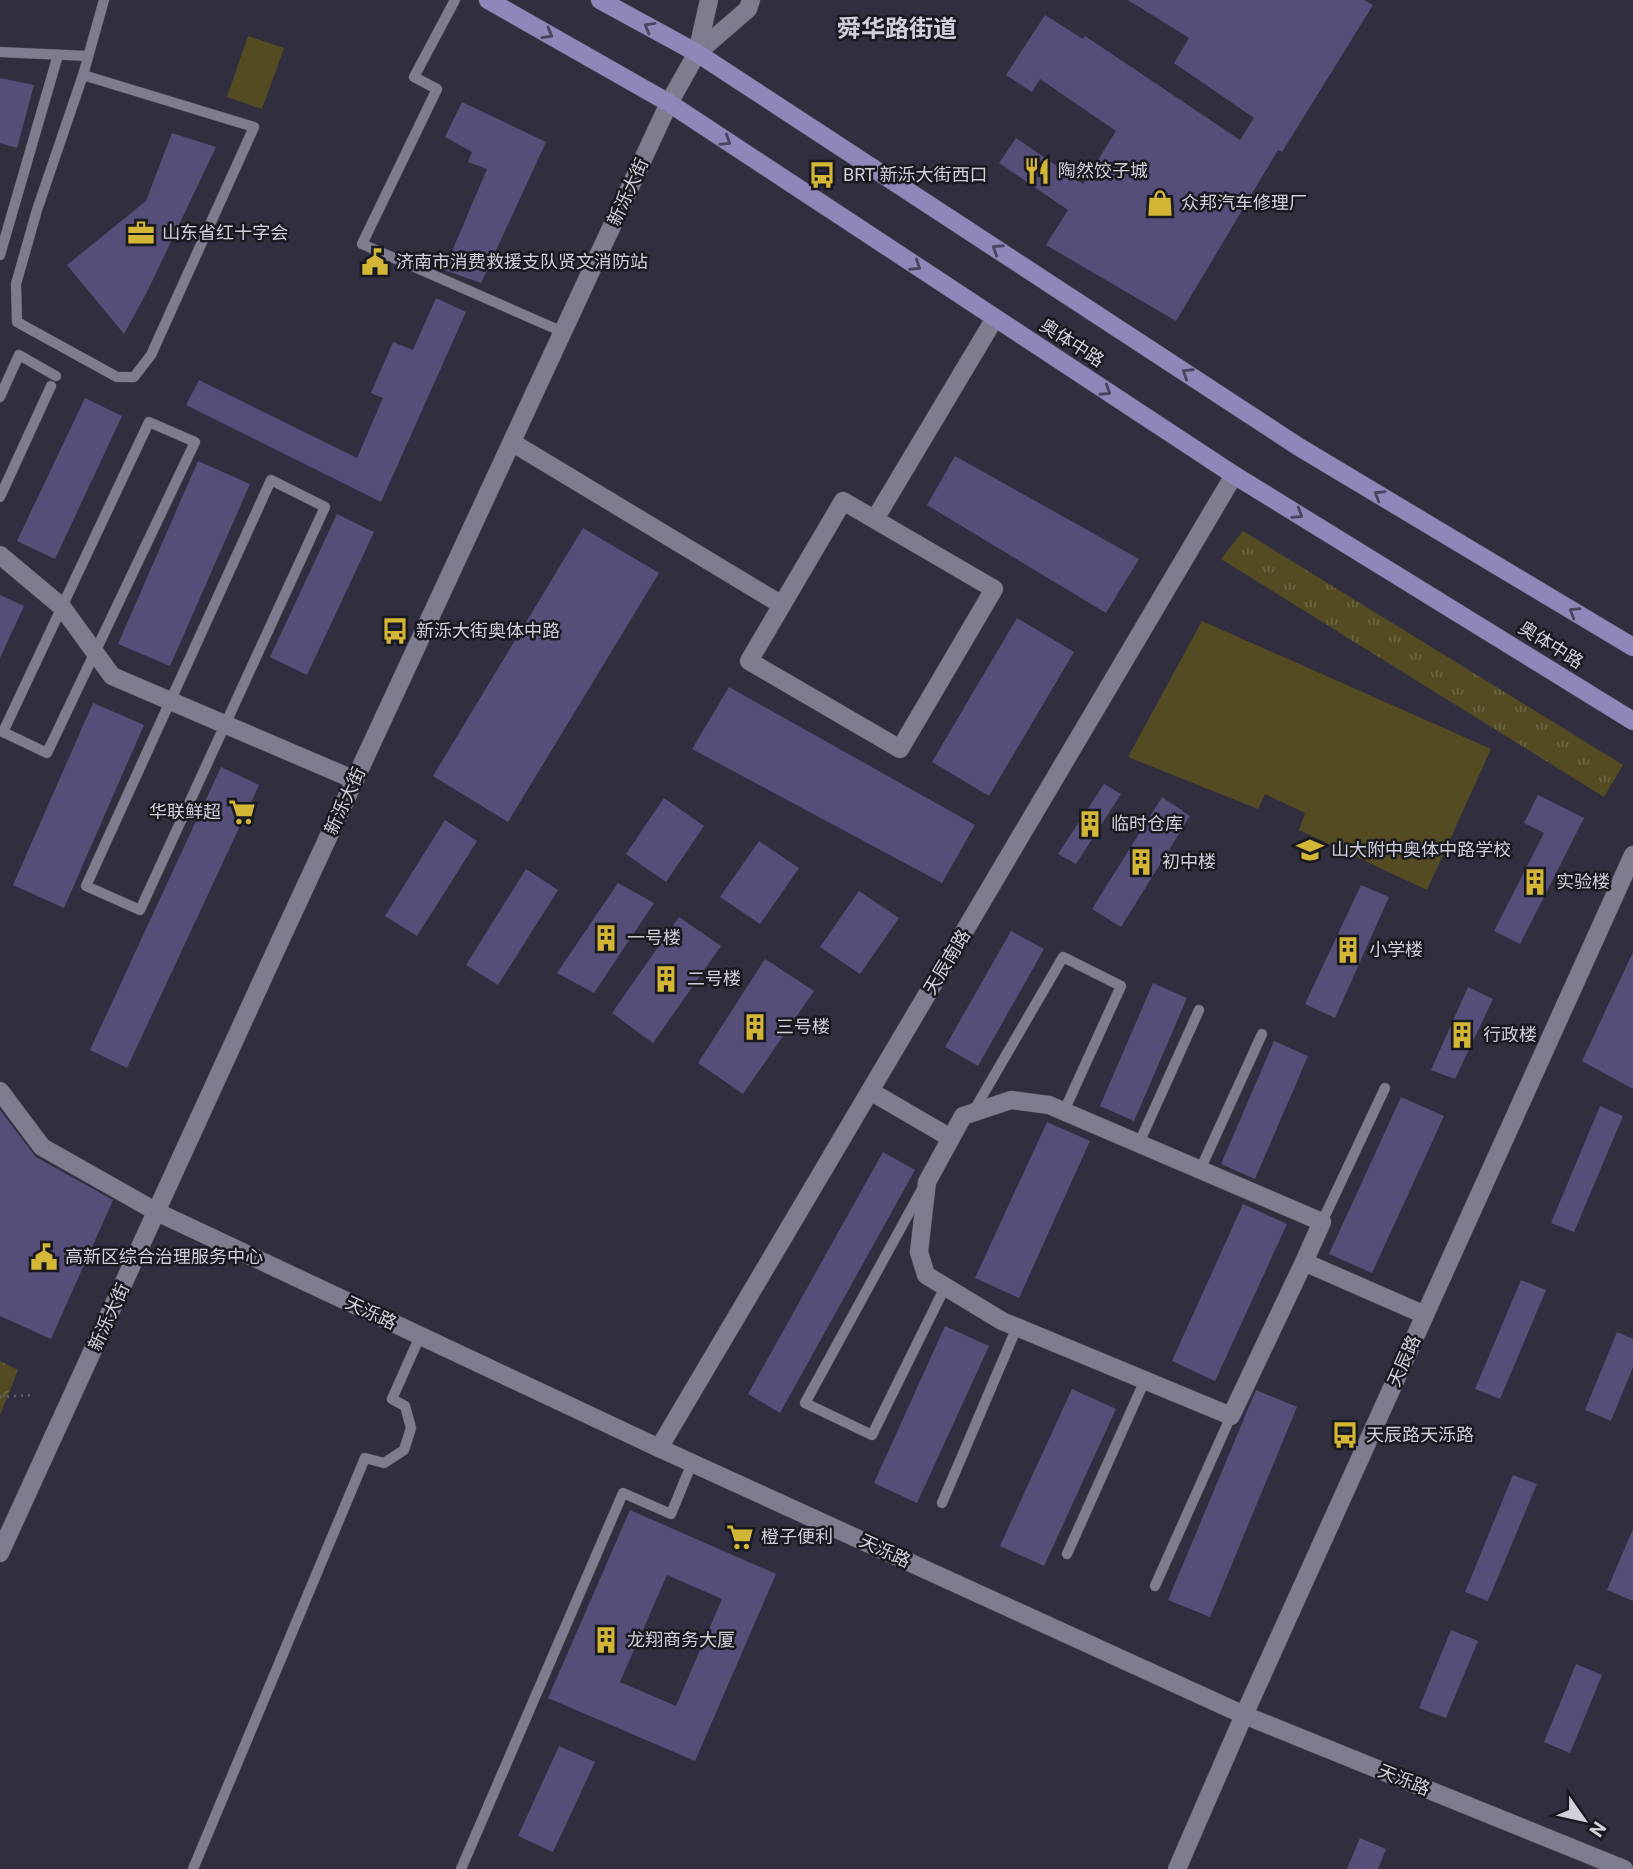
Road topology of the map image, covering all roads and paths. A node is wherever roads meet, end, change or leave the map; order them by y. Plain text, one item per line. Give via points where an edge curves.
1 (104, 0) edge
2 (455, 0) edge
3 (488, 0) edge
4 (600, 0) edge
5 (709, 0) edge
6 (751, 0) edge
7 (0, 52) edge
8 (697, 53) junction
9 (58, 55) junction
10 (88, 56) junction
11 (83, 75) junction
12 (669, 103) junction
13 (0, 255) edge
14 (995, 317) junction
15 (563, 332) junction
16 (0, 397) edge
17 (513, 443) junction
18 (1234, 475) junction
19 (0, 497) edge
20 (875, 519) junction
21 (0, 555) edge
22 (782, 605) junction
23 (62, 607) junction
24 (1633, 647) edge
25 (95, 652) junction
26 (170, 701) junction
27 (1633, 721) edge
28 (225, 724) junction
29 (355, 780) junction
30 (1633, 855) edge
31 (1199, 1010) dead end
32 (1262, 1034) dead end
33 (1385, 1088) dead end
34 (0, 1091) edge
35 (870, 1091) junction
36 (1063, 1111) junction
37 (973, 1112) junction
38 (949, 1137) junction
39 (1139, 1143) junction
40 (1200, 1170) junction
41 (927, 1182) junction
42 (157, 1212) junction
43 (1322, 1222) junction
44 (1304, 1262) junction
45 (945, 1287) junction
46 (1425, 1315) junction
47 (1017, 1327) junction
48 (420, 1336) junction
49 (1145, 1380) junction
50 (33, 1395) dead end
51 (0, 1396) edge
52 (1230, 1416) junction
53 (659, 1448) junction
54 (692, 1463) junction
55 (943, 1503) dead end
56 (0, 1553) edge
57 (1067, 1554) dead end
58 (1155, 1586) dead end
59 (1244, 1715) junction
60 (193, 1869) edge
61 (461, 1869) edge
62 (1177, 1869) edge
63 (1624, 1869) edge

1 - 10 lane
2 - 15 lane via 414,77 437,89 362,244
3 -> 12 main road, 奥体中路
8 -> 4 main road
5 - 8 street, 新泺大街
6 - 8 street, 新泺大街 via 748,9
7 - 9 lane
8 - 12 street, 新泺大街
24 -> 8 main road via 1299,447
9 - 10 lane
9 - 13 lane
10 - 11 lane
11 - 11 lane via 254,127 151,355 134,377 117,377 17,322 16,284
12 -> 14 main road, 奥体中路
12 - 15 street, 新泺大街
14 -> 18 main road, 奥体中路
14 - 20 street
15 - 17 street, 新泺大街
16 - 19 lane via 19,355 54,381
17 - 22 street
17 - 29 street, 新泺大街
18 -> 27 main road, 奥体中路
18 - 35 street, 天辰南路
20 - 22 street via 843,501
20 - 22 street via 995,589 900,749 749,661
21 - 23 street
23 - 25 street
23 - 25 lane via 3,732 47,753
23 - 25 lane via 149,422 195,442
25 - 26 street via 112,676
26 - 28 street
26 - 28 lane via 86,886 140,910
26 - 28 lane via 271,480 325,507
28 - 29 street
29 - 42 street, 新泺大街
30 - 46 street, 天辰路
31 - 39 lane
32 - 40 lane
33 - 43 lane
34 - 42 street, 天泺路 via 42,1147
35 - 38 street
35 - 53 street, 天辰南路
36 - 37 street via 1011,1100
36 - 37 lane via 1121,986 1063,957
36 - 39 street
37 - 38 street via 963,1116
38 - 41 street
39 - 40 street
40 - 43 street
41 - 45 street via 919,1252 926,1275
41 - 45 lane via 805,1404 872,1435
42 - 48 street, 天泺路
42 - 56 street, 新泺大街
43 - 44 street
44 - 46 street
44 - 52 street
45 - 47 street
46 - 59 street, 天辰路
47 - 49 street
47 - 55 lane
48 - 53 street, 天泺路
48 - 60 lane via 392,1399 405,1406 411,1428 404,1450 384,1463 365,1458
49 - 52 street
49 - 57 lane
50 - 51 path
52 - 58 lane
53 - 54 street, 天泺路
54 - 59 street, 天泺路
54 - 61 lane via 671,1514 623,1493
59 - 62 street, 天辰路
59 - 63 street, 天泺路

